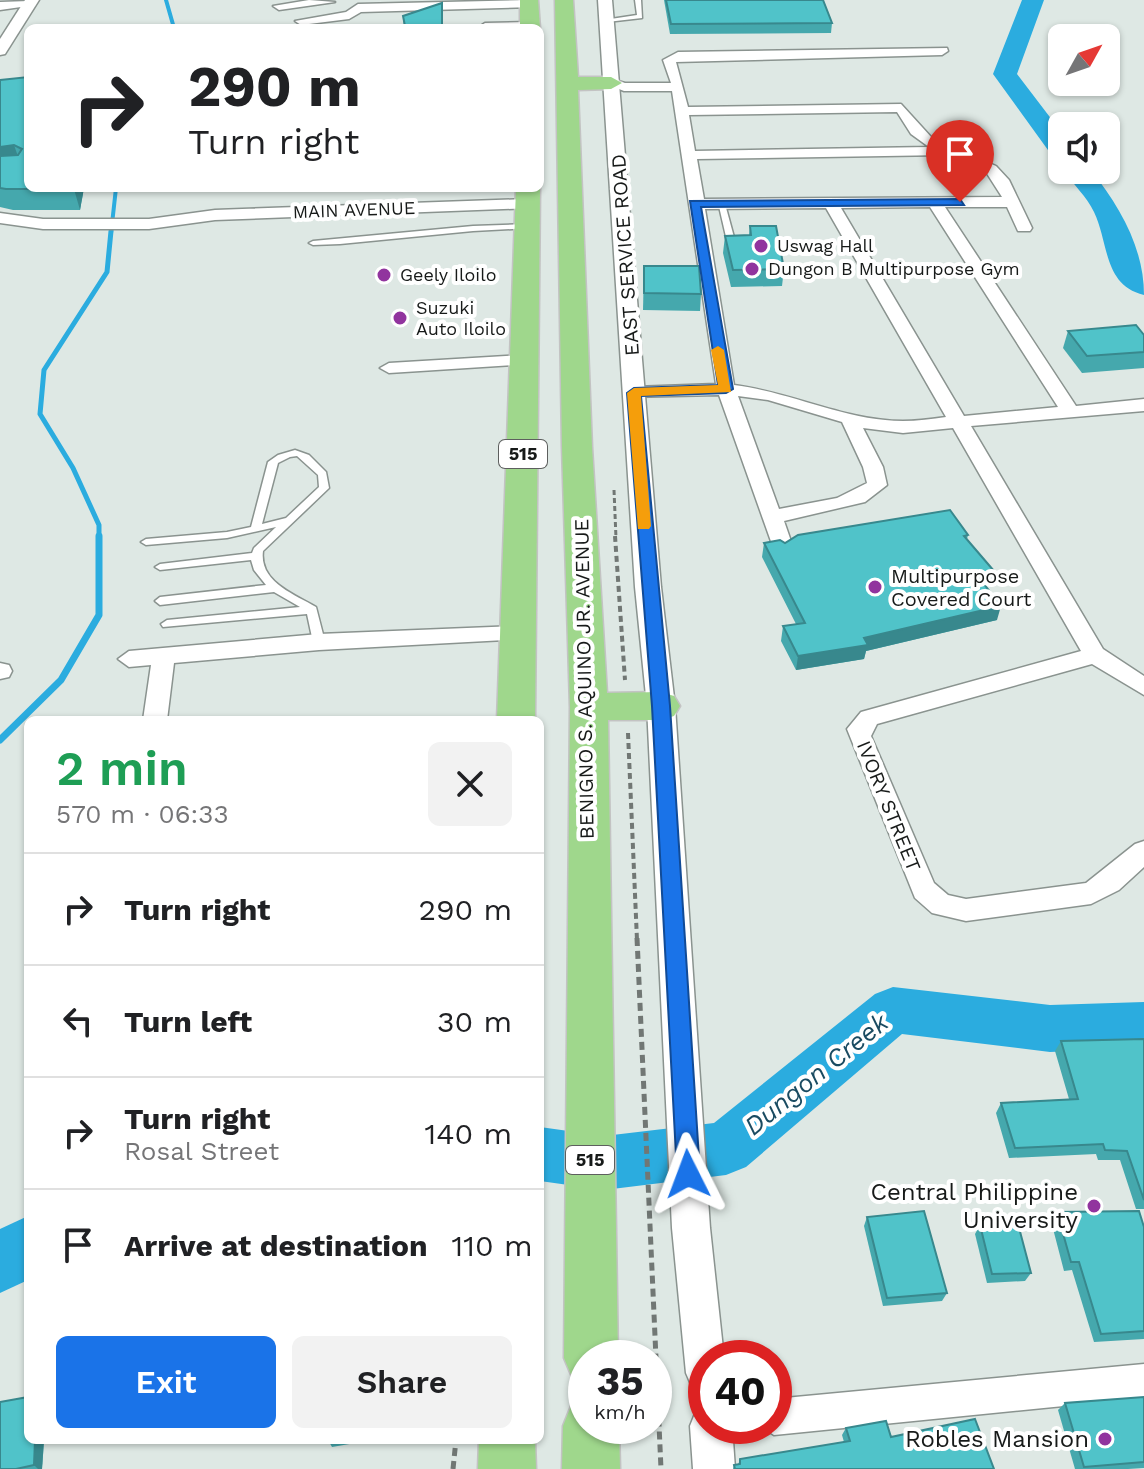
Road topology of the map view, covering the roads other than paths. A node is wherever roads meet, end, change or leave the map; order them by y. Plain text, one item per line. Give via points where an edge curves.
1 (564, 0) edge
2 (638, 0) edge
3 (30, 2) edge
4 (0, 6) edge
5 (279, 6) dead end
6 (358, 8) junction
7 (606, 10) edge
8 (529, 12) edge
9 (416, 17) edge
10 (301, 21) dead end
11 (488, 24) edge
12 (2, 46) edge
13 (942, 51) dead end
14 (611, 83) junction
15 (568, 84) junction
16 (677, 84) junction
17 (680, 111) junction
18 (544, 133) edge
19 (569, 133) junction
20 (947, 151) junction
21 (688, 155) junction
22 (934, 202) junction
23 (1012, 202) junction
24 (695, 204) junction
25 (721, 204) junction
26 (831, 204) junction
27 (527, 208) edge
28 (0, 218) edge
29 (1024, 228) dead end
30 (731, 241) edge
31 (313, 243) dead end
32 (524, 360) junction
33 (389, 368) dead end
34 (726, 389) junction
35 (634, 393) junction
36 (1144, 405) edge
37 (1070, 411) junction
38 (849, 418) junction
39 (956, 421) junction
40 (524, 430) junction
41 (576, 433) junction
42 (771, 517) junction
43 (287, 521) junction
44 (256, 529) junction
45 (146, 542) dead end
46 (783, 547) edge
47 (256, 556) junction
48 (160, 567) dead end
49 (275, 588) junction
50 (160, 601) dead end
51 (312, 610) junction
52 (167, 624) dead end
53 (517, 634) junction
54 (319, 642) junction
55 (1095, 655) junction
56 (163, 657) junction
57 (129, 659) dead end
58 (1144, 687) edge
59 (626, 706) junction
60 (156, 716) edge
61 (516, 716) edge
62 (1144, 851) edge
63 (591, 1340) edge
64 (703, 1340) edge
65 (1144, 1381) edge
66 (792, 1415) edge
67 (507, 1444) edge
68 (591, 1444) edge
69 (712, 1444) edge
70 (507, 1469) edge
71 (591, 1469) edge
72 (714, 1469) edge

1 - 15 highway, BENIGNO S. AQUINO JR. AVENUE / 515
2 - 7 lane via 640,17
3 - 4 street
3 - 12 street
5 - 6 street via 356,0
6 - 8 street
6 - 10 street via 349,15
7 - 14 street, EAST SERVICE ROAD
8 - 9 lane via 437,8
8 - 11 lane
13 - 16 street via 678,56 669,60
14 - 15 highway
14 - 16 street
14 - 35 street, EAST SERVICE ROAD
15 - 19 highway, BENIGNO S. AQUINO JR. AVENUE / 515
16 - 17 street
17 - 20 street via 894,107 906,111 916,131
17 - 21 street
18 - 19 highway
19 - 41 highway, BENIGNO S. AQUINO JR. AVENUE / 515
20 - 21 street
20 - 23 street via 991,169
21 - 24 street
22 - 23 street
22 - 26 street
22 - 37 street
23 - 29 street
24 - 25 street
24 - 34 street
25 - 26 street
25 - 30 lane
26 - 39 street
27 - 28 street, MAIN AVENUE via 215,225 75,225
27 - 31 lane via 485,226 388,240
27 - 32 highway, 515
32 - 33 street
32 - 40 highway, 515
34 - 35 street
34 - 38 street via 770,395
34 - 42 street
35 - 59 street, EAST SERVICE ROAD
36 - 37 street
37 - 39 street
38 - 39 street via 903,427
38 - 42 street via 873,467 877,485 872,492
39 - 55 street
40 - 41 highway
40 - 53 highway, 515
41 - 59 highway, BENIGNO S. AQUINO JR. AVENUE / 515
42 - 46 street
43 - 44 lane
43 - 44 lane via 324,488 323,474 304,453 293,451 273,462
43 - 47 lane
44 - 45 lane
47 - 48 lane
47 - 49 lane via 264,578
49 - 50 lane
49 - 51 lane
51 - 52 lane
51 - 54 lane
53 - 54 street
53 - 61 highway, 515
54 - 56 street
55 - 58 street
55 - 62 street, IVORY STREET via 869,718 859,736 924,890 941,905 966,910 1091,893
56 - 57 street
56 - 60 street
59 - 63 highway, BENIGNO S. AQUINO JR. AVENUE / 515 via 588,1088
59 - 64 street, EAST SERVICE ROAD via 684,1092
65 - 66 street
67 - 70 highway
68 - 71 highway
69 - 72 street

